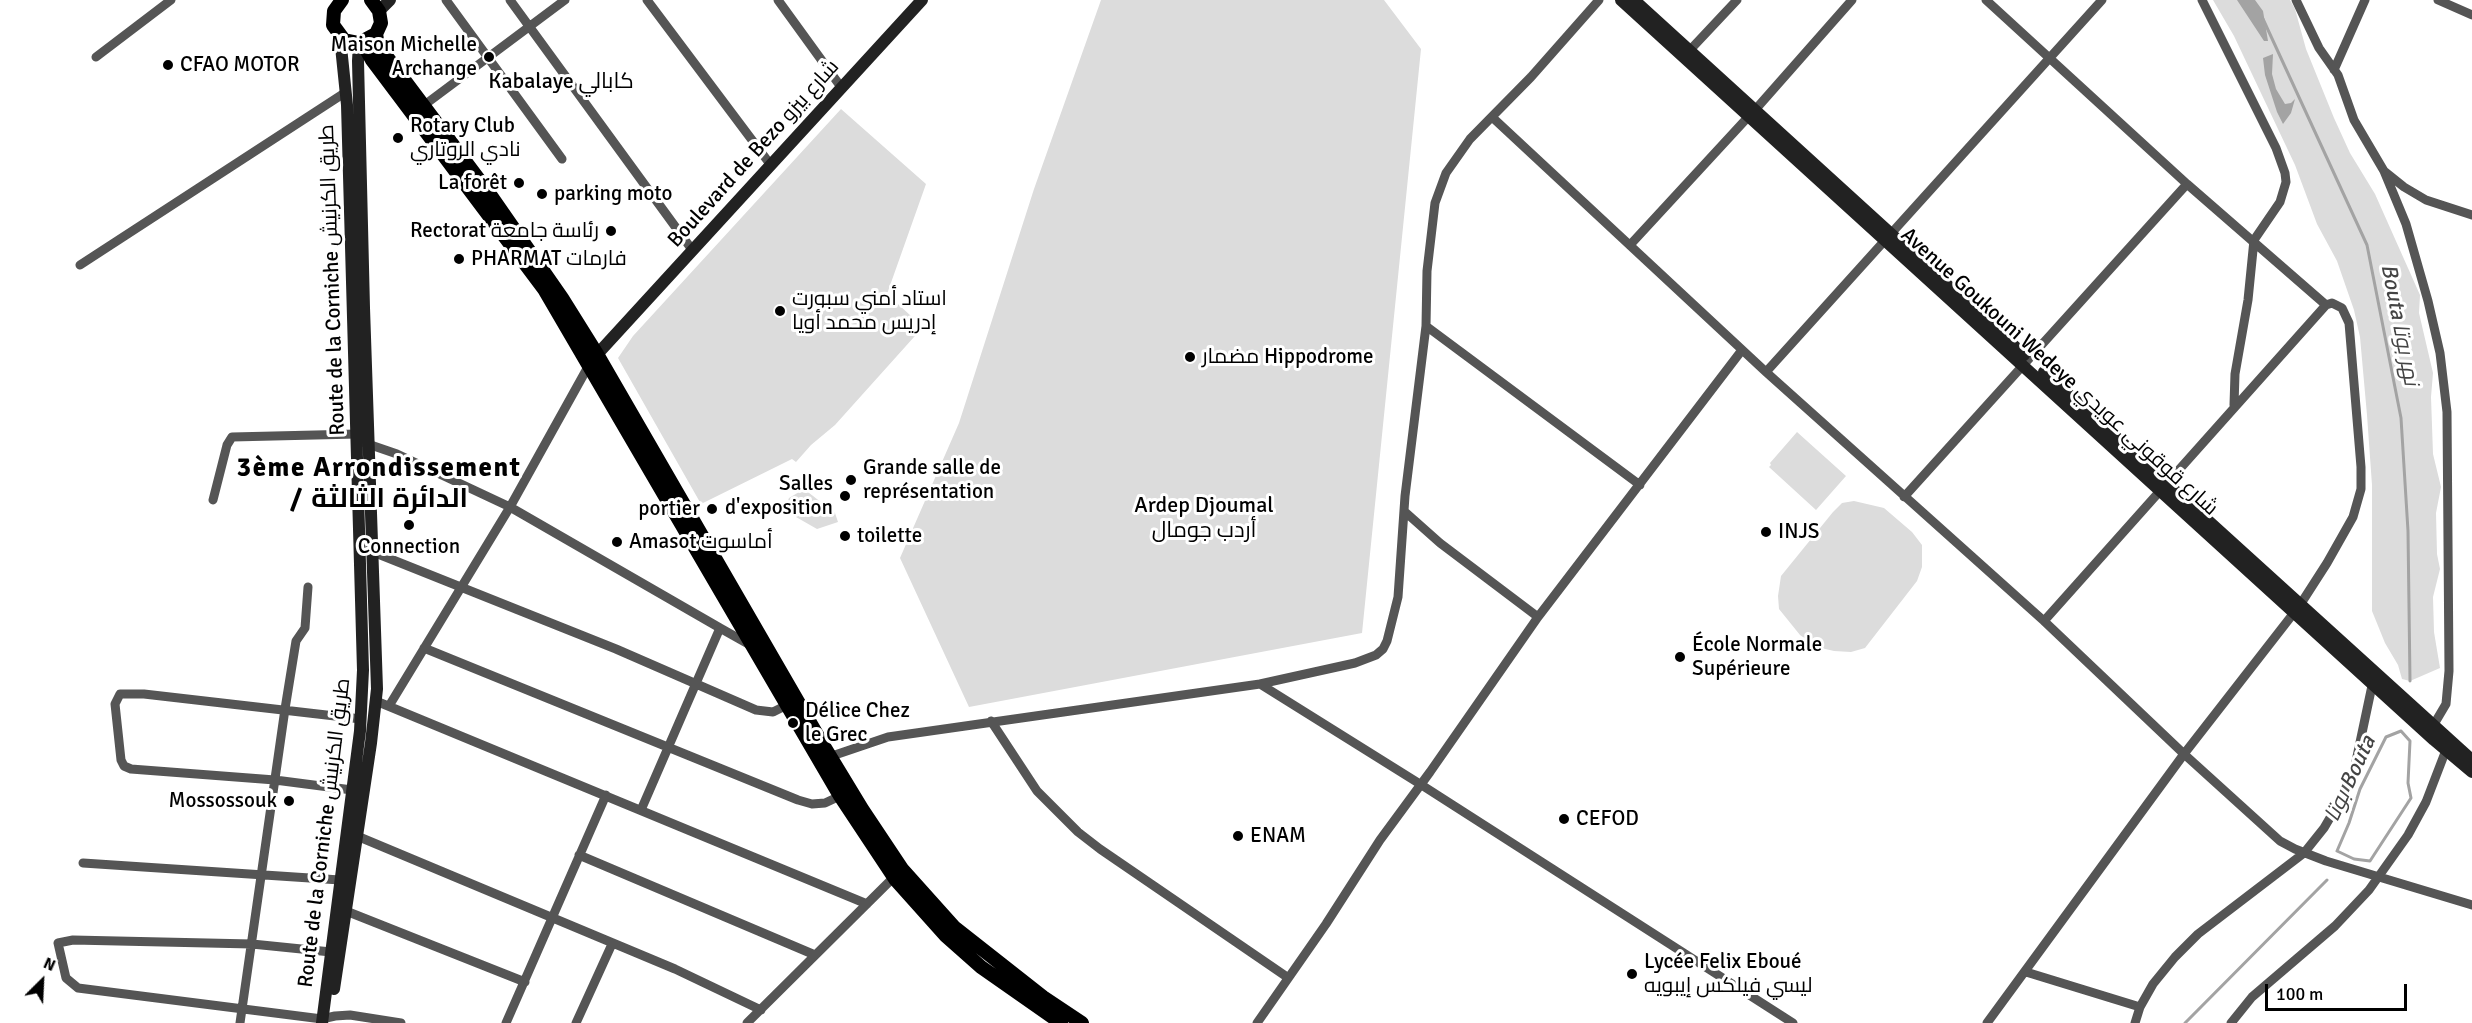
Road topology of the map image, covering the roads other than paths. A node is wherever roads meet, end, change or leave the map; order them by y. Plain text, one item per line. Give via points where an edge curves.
1 (171, 0) edge
2 (390, 0) edge
3 (446, 0) edge
4 (510, 0) edge
5 (565, 0) edge
6 (647, 0) edge
7 (778, 0) edge
8 (922, 0) edge
9 (1599, 0) edge
10 (1621, 0) edge
11 (1634, 0) edge
12 (1737, 0) edge
13 (1852, 0) edge
14 (1986, 0) edge
15 (2102, 0) edge
16 (2202, 0) edge
17 (2296, 0) edge
18 (2365, 0) edge
19 (2438, 0) edge
20 (335, 4) edge
21 (375, 5) edge
22 (2472, 15) edge
23 (530, 26) junction
24 (340, 36) junction
25 (367, 40) junction
26 (1690, 50) junction
27 (96, 57) dead end
28 (489, 57) junction
29 (2050, 58) junction
30 (2334, 70) junction
31 (841, 87) junction
32 (346, 92) junction
33 (423, 106) junction
34 (1752, 113) junction
35 (1492, 117) junction
36 (562, 159) dead end
37 (770, 164) junction
38 (2384, 171) junction
39 (2187, 184) junction
40 (2472, 215) edge
41 (1889, 237) junction
42 (2254, 240) junction
43 (1630, 245) junction
44 (693, 251) junction
45 (80, 265) dead end
46 (2326, 304) junction
47 (1426, 326) junction
48 (1742, 350) junction
49 (593, 359) junction
50 (2027, 363) junction
51 (1766, 372) junction
52 (2234, 405) junction
53 (357, 437) junction
54 (370, 445) junction
55 (1640, 484) junction
56 (2164, 487) junction
57 (1904, 497) junction
58 (681, 498) junction
59 (213, 500) dead end
60 (668, 504) junction
61 (510, 507) junction
62 (1404, 511) junction
63 (374, 552) junction
64 (308, 587) dead end
65 (461, 587) junction
66 (2298, 608) junction
67 (1538, 617) junction
68 (2044, 621) junction
69 (720, 628) junction
70 (424, 648) junction
71 (755, 648) junction
72 (2373, 678) junction
73 (696, 683) junction
74 (1260, 684) junction
75 (376, 701) junction
76 (787, 705) junction
77 (389, 706) junction
78 (285, 710) junction
79 (361, 720) junction
80 (991, 721) junction
81 (2433, 726) junction
82 (668, 748) junction
83 (2446, 750) junction
84 (2184, 754) junction
85 (825, 758) junction
86 (2472, 760) edge
87 (2472, 772) edge
88 (275, 780) junction
89 (1420, 784) junction
90 (352, 790) junction
91 (606, 795) junction
92 (840, 796) junction
93 (641, 810) junction
94 (357, 836) junction
95 (2304, 853) junction
96 (579, 855) junction
97 (83, 863) dead end
98 (898, 873) junction
99 (261, 875) junction
100 (2379, 877) junction
101 (340, 880) junction
102 (867, 904) junction
103 (2472, 905) edge
104 (346, 911) junction
105 (552, 918) junction
106 (252, 944) junction
107 (612, 944) junction
108 (331, 952) junction
109 (815, 956) junction
110 (986, 962) junction
111 (2026, 972) junction
112 (1287, 977) junction
113 (525, 982) junction
114 (2140, 1007) junction
115 (242, 1009) junction
116 (761, 1010) junction
117 (326, 1021) edge
118 (240, 1023) edge
119 (401, 1023) edge
120 (506, 1023) edge
121 (576, 1023) edge
122 (747, 1023) edge
123 (1060, 1023) edge
124 (1082, 1023) edge
125 (1257, 1023) edge
126 (1793, 1023) edge
127 (1987, 1023) edge
128 (2135, 1023) edge
129 (2231, 1023) edge

1 - 27 street
2 - 21 street
3 - 28 street
4 - 23 street
5 - 23 street
6 - 37 street
7 - 31 street
8 - 31 street, Boulevard de Bezo شارع بيزو
9 - 35 street
10 - 34 street, Avenue Goukouni Wedeye شارع قوقوني عويدي
11 - 26 street, Avenue Goukouni Wedeye شارع قوقوني عويدي
12 - 26 street
13 - 34 street
14 - 29 street
15 - 29 street
16 - 42 street via 2286,173 2280,202
17 - 30 street
18 - 30 street
19 - 22 street
20 - 24 main road via 333,25
21 - 25 main road via 381,23
23 - 28 street
23 - 44 street
24 - 25 main road via 344,40
24 - 32 street, Route de la Corniche طريق الكرنيش
25 - 33 main road via 378,45
25 - 49 main road via 372,60
25 - 54 street, Route de la Corniche طريق الكرنيش via 358,61
26 - 34 street, Avenue Goukouni Wedeye شارع قوقوني عويدي
28 - 33 street
28 - 36 street
29 - 39 street
29 - 41 street
30 - 38 street via 2354,120
31 - 37 street, Boulevard de Bezo شارع بيزو
32 - 45 street
32 - 53 street, Route de la Corniche طريق الكرنيش
33 - 49 main road via 562,298
34 - 41 street, Avenue Goukouni Wedeye شارع قوقوني عويدي
34 - 43 street
35 - 43 street
35 - 47 street via 1457,154 1434,203
37 - 44 street, Boulevard de Bezo شارع بيزو
38 - 40 street via 2426,200
38 - 81 street via 2406,224 2428,301 2447,412 2448,700
39 - 42 street
39 - 50 street
41 - 50 street, Avenue Goukouni Wedeye شارع قوقوني عويدي
41 - 51 street
42 - 46 street
42 - 52 street
43 - 48 street
44 - 49 street, Boulevard de Bezo شارع بيزو
46 - 52 street
46 - 66 street via 2342,308 2349,322 2360,425 2361,489 2353,517
47 - 55 street
47 - 62 street
48 - 51 street
48 - 55 street
49 - 58 main road
49 - 60 main road
49 - 61 street
50 - 56 street, Avenue Goukouni Wedeye شارع قوقوني عويدي
50 - 57 street
51 - 57 street
52 - 56 street
53 - 54 street
53 - 59 street via 232,437
53 - 79 street, Route de la Corniche طريق الكرنيش via 363,629
54 - 61 street
54 - 63 street, Route de la Corniche طريق الكرنيش
55 - 67 street
56 - 66 street, Avenue Goukouni Wedeye شارع قوقوني عويدي
56 - 68 street
57 - 68 street
58 - 60 main road
58 - 85 main road
60 - 71 main road
61 - 65 street
61 - 69 street
62 - 67 street
62 - 74 street via 1398,597 1383,648 1355,663
63 - 65 street
63 - 75 street, Route de la Corniche طريق الكرنيش
64 - 78 street via 305,628 296,641
65 - 70 street
65 - 73 street
66 - 72 street, Avenue Goukouni Wedeye شارع قوقوني عويدي
66 - 84 street
67 - 89 street
68 - 84 street
69 - 71 street
69 - 73 street
70 - 77 street
70 - 82 street
71 - 76 main road
72 - 81 street, Avenue Goukouni Wedeye شارع قوقوني عويدي
72 - 83 street, Avenue Goukouni Wedeye شارع قوقوني عويدي
72 - 95 street via 2355,766 2324,828
73 - 76 street via 764,712
73 - 82 street
74 - 80 street
74 - 89 street
75 - 77 street
75 - 94 street, Route de la Corniche طريق الكرنيش
76 - 85 main road
77 - 91 street
78 - 79 street
78 - 88 street
78 - 88 street via 144,694 120,694 115,704 124,766
79 - 90 street, Route de la Corniche طريق الكرنيش
80 - 85 street via 888,737
80 - 112 street via 1037,791 1078,832
81 - 86 street, Avenue Goukouni Wedeye شارع قوقوني عويدي
82 - 92 street via 805,802 825,803
82 - 93 street
83 - 87 street, Avenue Goukouni Wedeye شارع قوقوني عويدي
83 - 100 street via 2426,802 2397,854
84 - 95 street via 2280,841
84 - 111 street
85 - 92 main road
85 - 98 main road
88 - 90 street
88 - 99 street
89 - 112 street
89 - 126 street
90 - 101 street, Route de la Corniche طريق الكرنيش
91 - 93 street
91 - 96 street
92 - 98 main road
93 - 102 street
94 - 104 street, Route de la Corniche طريق الكرنيش
94 - 105 street
95 - 100 street
95 - 114 street via 2198,934 2153,984
96 - 105 street
96 - 109 street
97 - 99 street
98 - 102 street
98 - 110 main road
99 - 101 street
99 - 106 street
100 - 103 street
100 - 129 street via 2335,926 2252,997
101 - 108 street, Route de la Corniche طريق الكرنيش
102 - 109 street
104 - 113 street
104 - 117 street, Route de la Corniche طريق الكرنيش
105 - 107 street
105 - 113 street
106 - 108 street
106 - 115 street
106 - 115 street via 73,940 58,943 66,978 78,988
107 - 116 street
107 - 121 street
108 - 117 street, Route de la Corniche طريق الكرنيش
109 - 116 street
110 - 123 main road
110 - 124 main road
111 - 114 street
111 - 127 street
112 - 125 street
113 - 120 street
114 - 128 street
115 - 117 street
115 - 118 street
116 - 122 street
117 - 119 street via 350,1015

